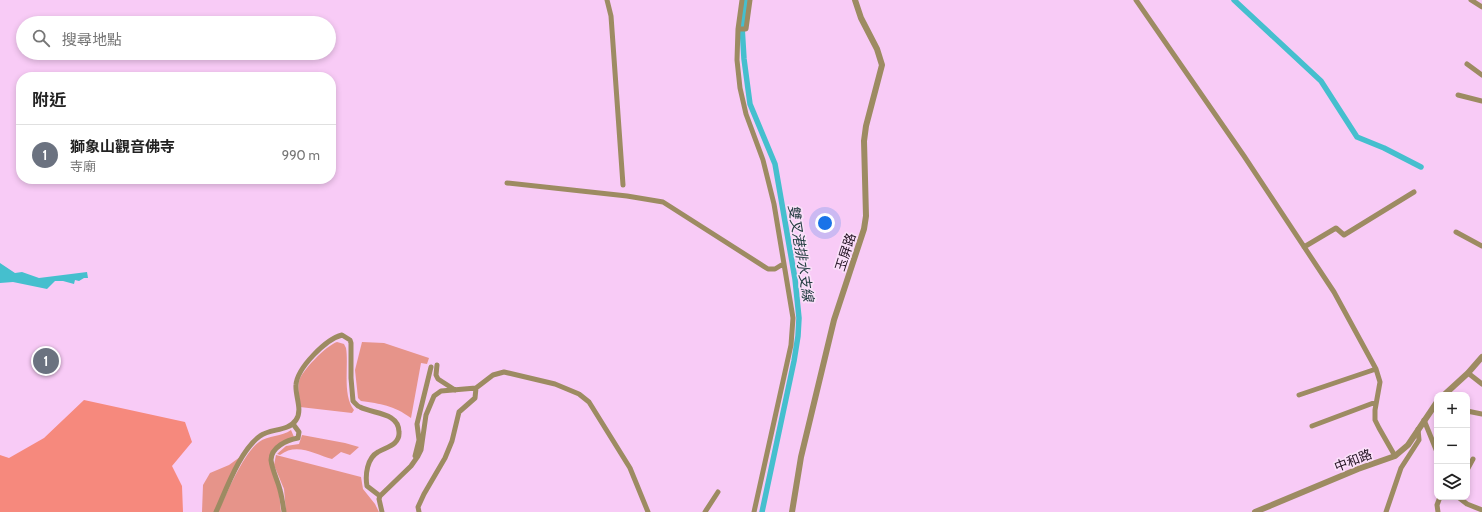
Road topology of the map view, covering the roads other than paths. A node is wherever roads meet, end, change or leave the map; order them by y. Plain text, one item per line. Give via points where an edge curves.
1 (607, 0) edge
2 (742, 0) edge
3 (750, 0) edge
4 (855, 0) edge
5 (1136, 0) edge
6 (1471, 0) edge
7 (1482, 7) edge
8 (738, 29) junction
9 (1467, 64) dead end
10 (1482, 75) edge
11 (1458, 95) dead end
12 (1482, 101) edge
13 (507, 183) dead end
14 (622, 185) dead end
15 (1414, 192) dead end
16 (1456, 232) dead end
17 (1482, 246) edge
18 (1304, 247) junction
19 (783, 264) junction
20 (1482, 357) edge
21 (438, 365) dead end
22 (431, 367) dead end
23 (1376, 369) junction
24 (1468, 373) junction
25 (1482, 384) edge
26 (476, 388) junction
27 (455, 391) junction
28 (1447, 392) edge
29 (1299, 396) dead end
30 (1376, 402) junction
31 (1434, 406) edge
32 (1470, 412) edge
33 (1482, 414) edge
34 (1424, 420) junction
35 (293, 424) junction
36 (1312, 426) dead end
37 (1418, 430) junction
38 (1434, 445) edge
39 (1395, 456) junction
40 (1473, 460) dead end
41 (1470, 465) edge
42 (412, 466) junction
43 (718, 492) dead end
44 (380, 496) junction
45 (1439, 500) edge
46 (1462, 500) edge
47 (1482, 510) edge
48 (216, 512) edge
49 (284, 512) edge
50 (382, 512) edge
51 (419, 512) edge
52 (648, 512) edge
53 (705, 512) edge
54 (754, 512) edge
55 (792, 512) edge
56 (1256, 512) edge
57 (1386, 512) edge
58 (1438, 512) edge

1 - 14 street via 611,16
2 - 8 street
3 - 8 street via 746,29
4 - 55 street, 玉屏路 via 860,18 877,49 882,65 864,141 866,216 834,320 800,457
5 - 18 street
6 - 7 street
8 - 19 street via 737,60 740,88 774,204
9 - 10 street
11 - 12 street
13 - 19 street via 663,202 768,269 775,269
15 - 18 street via 1344,235 1336,228
16 - 17 street
18 - 23 street via 1334,292
19 - 54 street via 793,318 791,345
20 - 24 street
21 - 27 street via 438,379
22 - 42 street via 417,424 419,440
23 - 29 street
23 - 30 street via 1380,382
24 - 25 street
24 - 28 street
26 - 27 street
26 - 51 street via 475,398 459,412 452,441 424,494 418,507
26 - 52 street via 493,375 504,372 555,384 585,398 630,468
27 - 42 street via 441,391 431,400 421,450
30 - 36 street
30 - 39 street via 1375,420
31 - 34 street, 中和路
32 - 33 street
34 - 37 street, 中和路
34 - 38 street
35 - 44 street via 299,412 296,380 302,368 329,340 342,335 346,337 351,343 353,401 361,408 394,420 400,434 394,444 377,452 366,474 367,486
35 - 48 street via 265,433 254,441 240,459
35 - 49 street via 298,432 298,438 277,447 271,461
37 - 39 street, 中和路 via 1408,445
37 - 57 street via 1419,440 1401,468
39 - 56 street, 中和路
40 - 41 street
42 - 44 street
43 - 53 street
44 - 50 street
45 - 58 street
46 - 47 street

